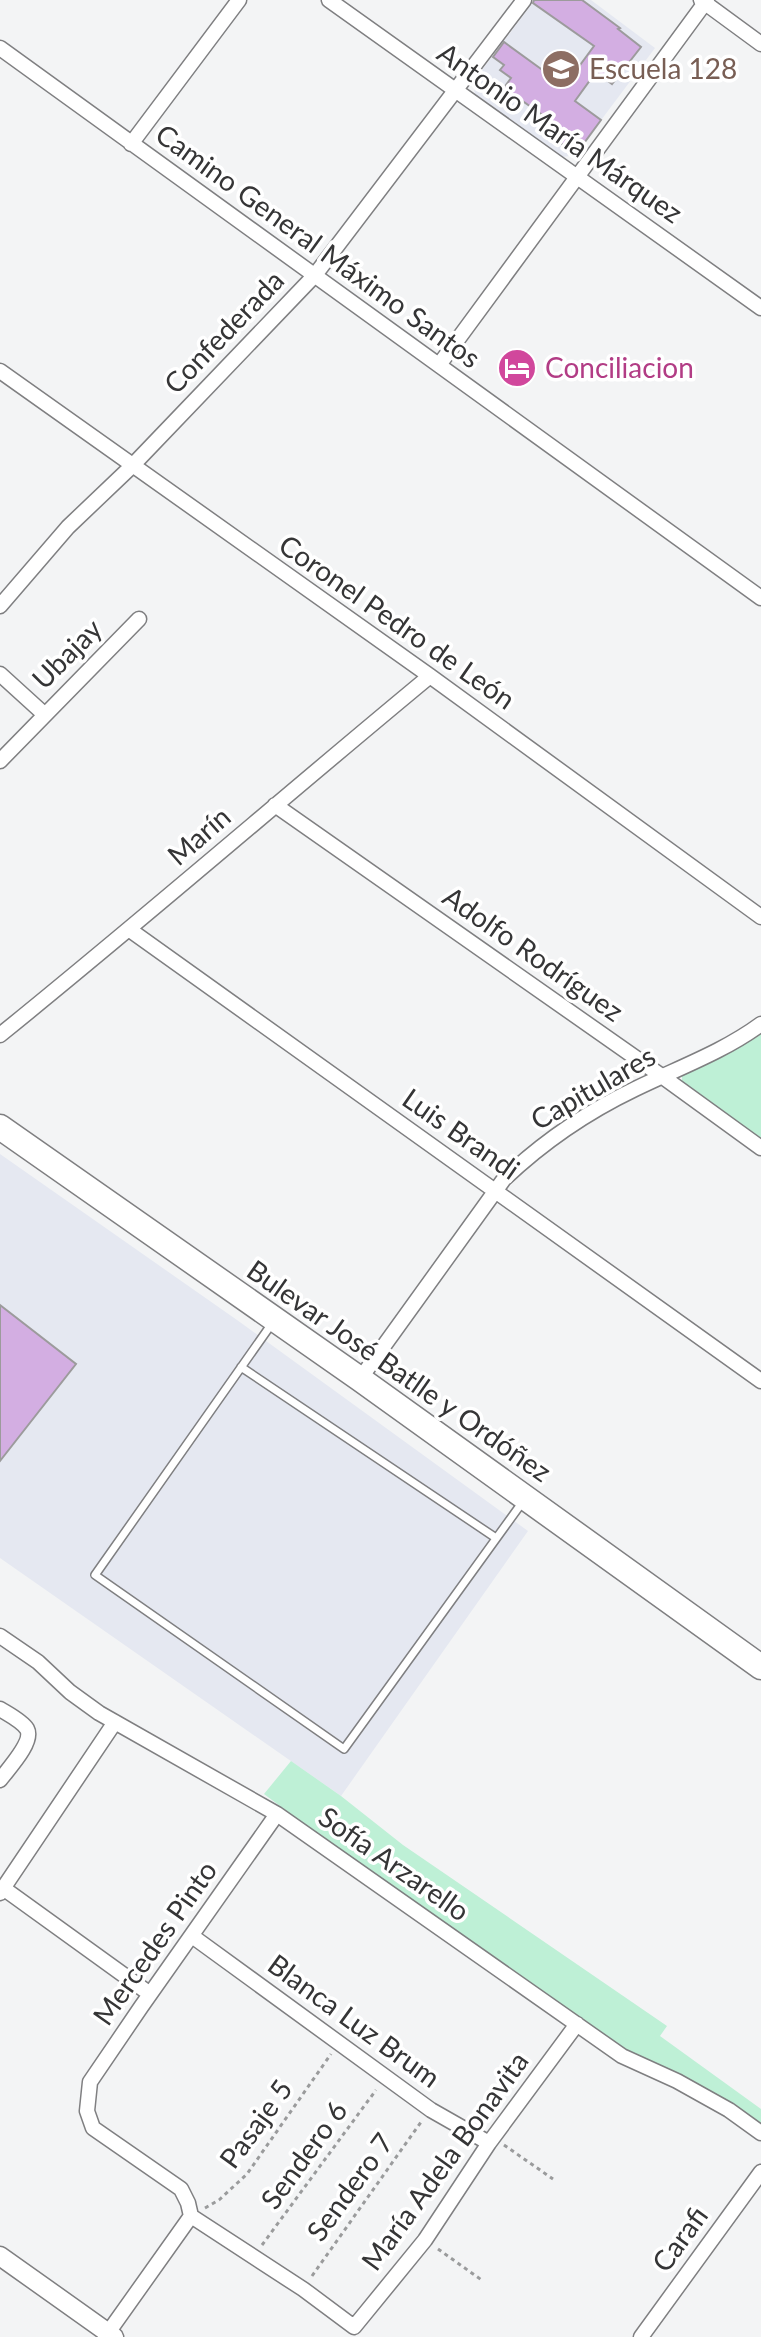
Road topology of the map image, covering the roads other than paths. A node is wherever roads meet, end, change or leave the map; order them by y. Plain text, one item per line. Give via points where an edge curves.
1 (239, 0) edge
2 (329, 0) edge
3 (524, 0) edge
4 (704, 1) edge
5 (761, 44) edge
6 (0, 48) edge
7 (455, 91) junction
8 (131, 144) junction
9 (576, 177) junction
10 (315, 275) junction
11 (761, 308) edge
12 (439, 365) junction
13 (0, 371) edge
14 (132, 466) junction
15 (761, 598) edge
16 (0, 606) edge
17 (139, 619) dead end
18 (0, 674) edge
19 (430, 676) junction
20 (44, 714) junction
21 (0, 761) edge
22 (275, 805) junction
23 (761, 917) edge
24 (130, 930) junction
25 (761, 1024) edge
26 (0, 1035) edge
27 (663, 1077) junction
28 (0, 1127) edge
29 (761, 1148) edge
30 (496, 1191) junction
31 (275, 1320) junction
32 (241, 1367) junction
33 (360, 1379) junction
34 (761, 1381) edge
35 (525, 1498) junction
36 (496, 1538) junction
37 (0, 1636) edge
38 (761, 1667) edge
39 (0, 1709) edge
40 (115, 1722) junction
41 (0, 1780) edge
42 (277, 1814) junction
43 (2, 1890) edge
44 (192, 1936) junction
45 (150, 1994) junction
46 (577, 2024) junction
47 (761, 2133) edge
48 (489, 2143) junction
49 (761, 2172) edge
50 (191, 2216) junction
51 (0, 2256) edge
52 (109, 2336) edge
53 (641, 2337) edge

1 - 8 street
2 - 7 street, Antonio María Márquez
3 - 7 street, Confederada
4 - 5 street
4 - 9 street
6 - 8 street, Camino General Máximo Santos
7 - 9 street, Antonio María Márquez
7 - 10 street, Confederada
8 - 10 street, Camino General Máximo Santos
9 - 11 street, Antonio María Márquez
9 - 12 street
10 - 12 street, Camino General Máximo Santos
10 - 14 street, Confederada
12 - 15 street, Camino General Máximo Santos
13 - 14 street, Coronel Pedro de León
14 - 16 street, Confederada via 68,527
14 - 19 street, Coronel Pedro de León
17 - 20 street, Ubajay
18 - 20 street
19 - 22 street, Marín
19 - 23 street, Coronel Pedro de León
20 - 21 street, Ubajay
22 - 24 street, Marín
22 - 27 street, Adolfo Rodríguez
24 - 26 street, Marín
24 - 30 street, Luis Brandi
25 - 27 street, Capitulares
27 - 29 street, Adolfo Rodríguez
27 - 30 street, Capitulares via 584,1116 528,1157
28 - 31 main road, Bulevar José Batlle y Ordóñez
30 - 33 street, Capitulares
30 - 34 street, Luis Brandi
31 - 32 lane
31 - 33 main road, Bulevar José Batlle y Ordóñez
32 - 36 lane
32 - 36 lane via 95,1575 344,1749
33 - 35 main road, Bulevar José Batlle y Ordóñez
35 - 36 lane
35 - 38 main road, Bulevar José Batlle y Ordóñez
37 - 40 street, Sofía Arzarello
39 - 41 street via 25,1726 28,1741
40 - 42 street, Sofía Arzarello
40 - 43 street
42 - 44 street, Mercedes Pinto
42 - 46 street, Sofía Arzarello
43 - 45 street
44 - 45 street, Mercedes Pinto
44 - 48 street, Blanca Luz Brum via 431,2110
45 - 50 street, Mercedes Pinto via 90,2082 87,2106 93,2128 181,2189
46 - 47 street, Sofía Arzarello via 622,2056 677,2081
46 - 48 street, María Adela Bonavita
48 - 50 street, María Adela Bonavita via 425,2240 354,2327
49 - 53 street, Carafi
50 - 52 street
51 - 52 street

